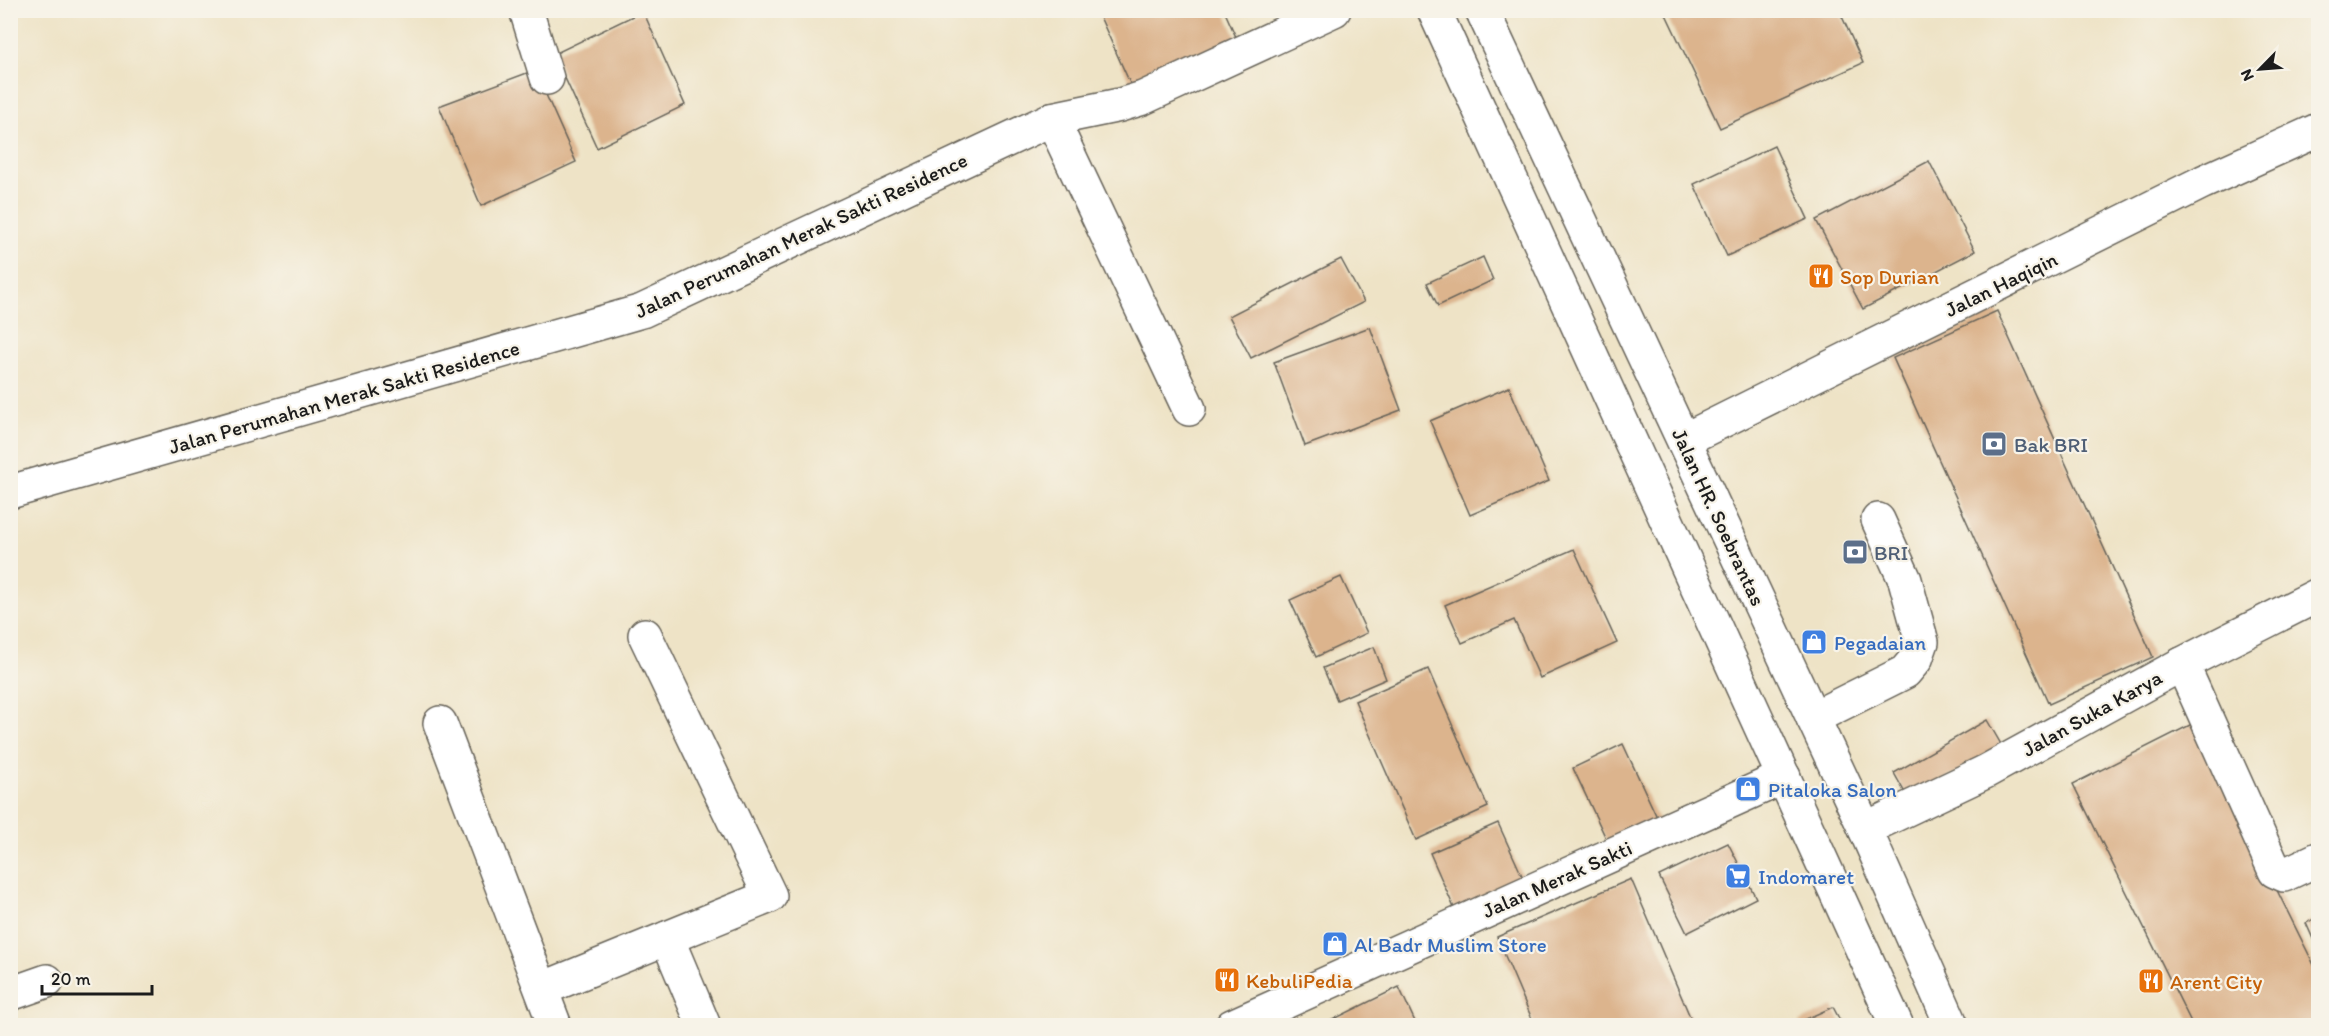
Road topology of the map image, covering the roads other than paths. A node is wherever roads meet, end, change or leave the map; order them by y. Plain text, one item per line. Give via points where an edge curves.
1 (526, 10) edge
2 (1334, 10) edge
3 (1434, 10) edge
4 (1482, 10) edge
5 (547, 78) dead end
6 (1052, 119) junction
7 (2319, 130) edge
8 (1189, 409) dead end
9 (1684, 440) junction
10 (10, 492) edge
11 (1878, 520) dead end
12 (2319, 595) edge
13 (645, 635) dead end
14 (2182, 664) junction
15 (1813, 718) junction
16 (440, 723) dead end
17 (1784, 777) junction
18 (1864, 829) junction
19 (2319, 860) edge
20 (667, 938) junction
21 (46, 981) dead end
22 (542, 989) junction
23 (10, 994) edge
24 (555, 1026) edge
25 (704, 1026) edge
26 (1232, 1026) edge
27 (1897, 1026) edge
28 (1952, 1026) edge

1 - 5 street
2 - 6 street, Jalan Perumahan Merak Sakti Residence via 1143,98
3 - 17 street
4 - 9 street, Jalan HR. Soebrantas
6 - 8 street
6 - 10 street, Jalan Perumahan Merak Sakti Residence via 642,310
7 - 9 street, Jalan Haqiqin via 2203,182
9 - 15 street, Jalan HR. Soebrantas
11 - 15 street via 1905,579 1922,642 1916,659 1905,672
12 - 14 street, Jalan Suka Karya
13 - 20 street via 770,896
14 - 18 street, Jalan Suka Karya via 1985,772
14 - 19 street via 2275,871 2284,875
15 - 18 street, Jalan HR. Soebrantas
16 - 22 street
17 - 26 street, Jalan Merak Sakti
17 - 27 street
18 - 28 street, Jalan HR. Soebrantas
20 - 22 street
20 - 25 street
21 - 23 street
22 - 24 street

